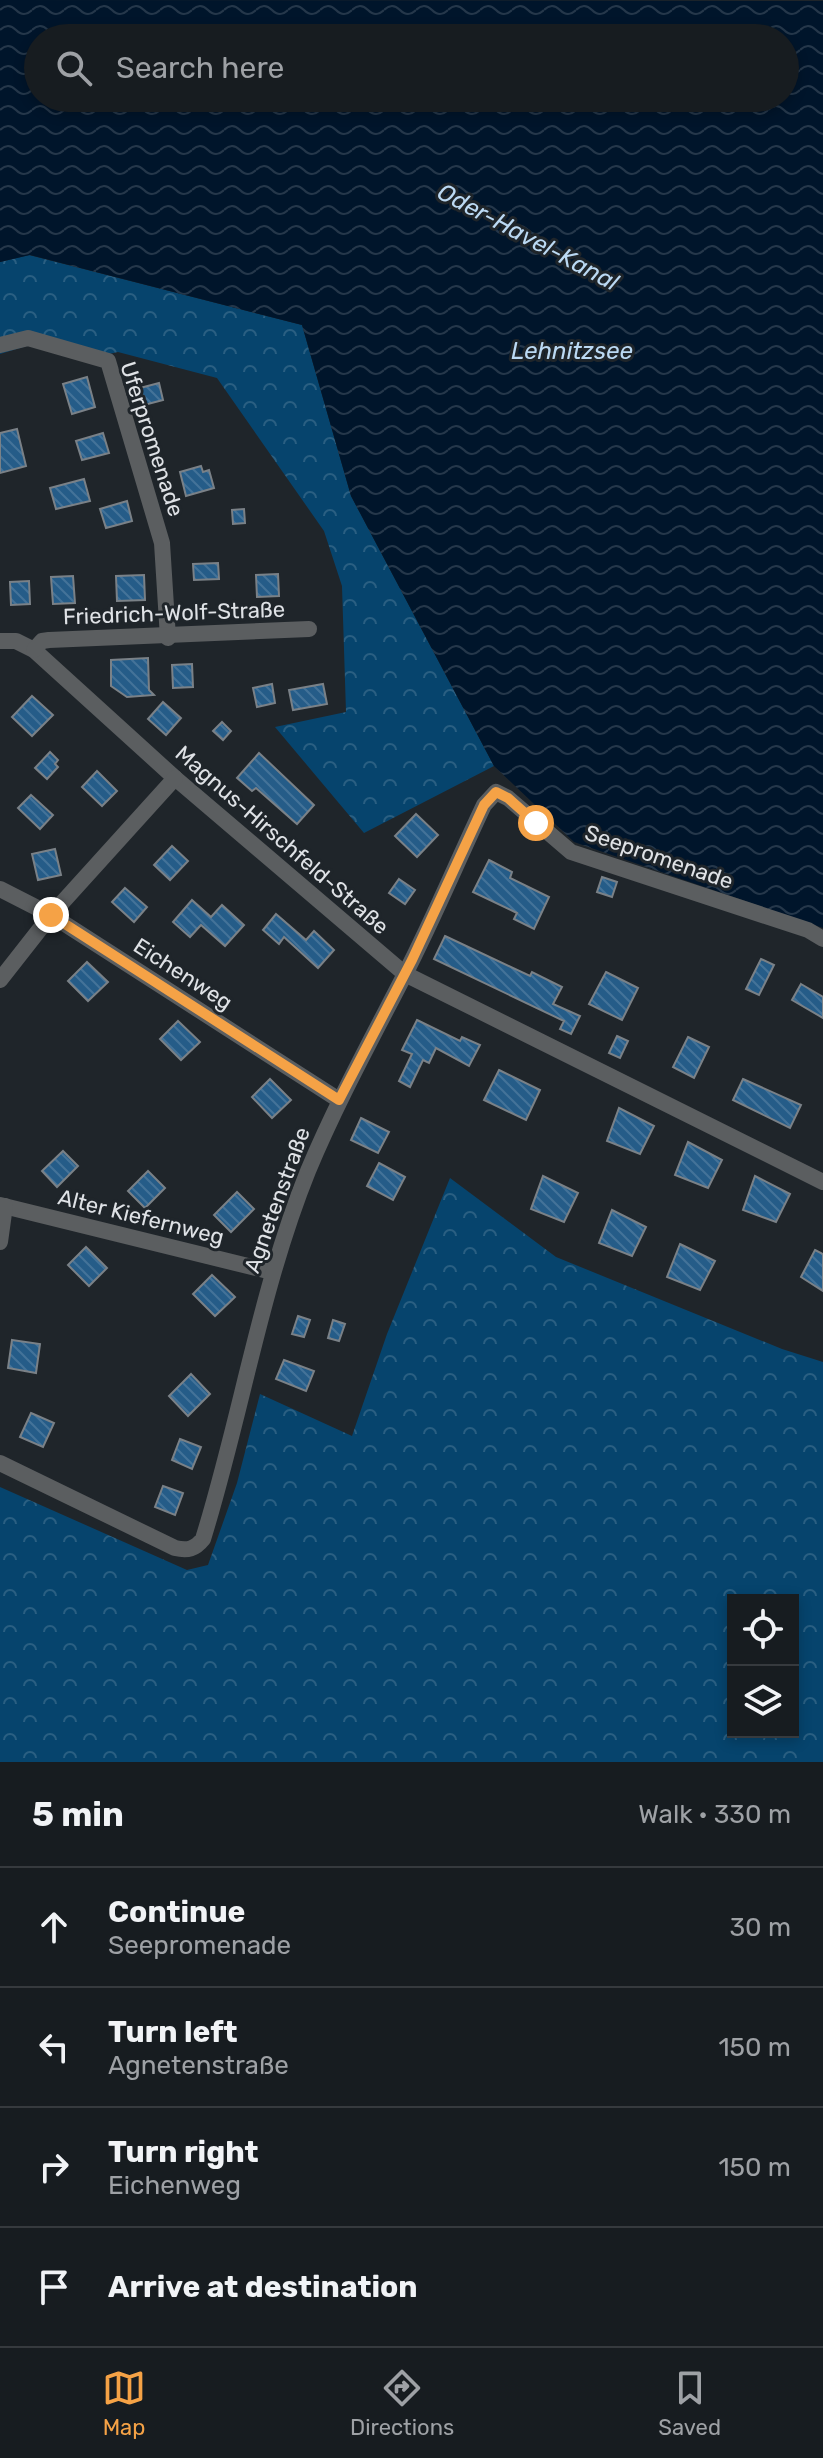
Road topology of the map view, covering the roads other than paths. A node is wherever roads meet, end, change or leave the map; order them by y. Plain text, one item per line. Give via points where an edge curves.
1 (0, 345) edge
2 (309, 629) dead end
3 (168, 638) junction
4 (0, 641) edge
5 (34, 650) junction
6 (175, 778) junction
7 (496, 792) joint
8 (0, 889) edge
9 (51, 915) junction
10 (823, 939) edge
11 (405, 974) junction
12 (0, 980) edge
13 (339, 1100) junction
14 (823, 1182) edge
15 (2, 1206) edge
16 (0, 1242) edge
17 (272, 1272) junction
18 (0, 1463) edge

1 - 3 street, Uferpromenade via 28,338 108,361 162,543
2 - 3 street, Friedrich-Wolf-Straße
3 - 5 street, Friedrich-Wolf-Straße via 42,641
4 - 5 street, Friedrich-Wolf-Straße via 16,641
5 - 6 street, Magnus-Hirschfeld-Straße
6 - 9 street
6 - 11 street, Magnus-Hirschfeld-Straße
7 - 10 street, Seepromenade via 571,852
7 - 11 street, Agnetenstraße via 484,805
8 - 9 street, Eichenweg
9 - 12 street
9 - 13 street, Eichenweg
11 - 13 street, Agnetenstraße
11 - 14 street, Magnus-Hirschfeld-Straße
13 - 17 street, Agnetenstraße
15 - 16 street
15 - 17 street, Alter Kiefernweg
17 - 18 street, Agnetenstraße via 224,1473 197,1547 175,1548

